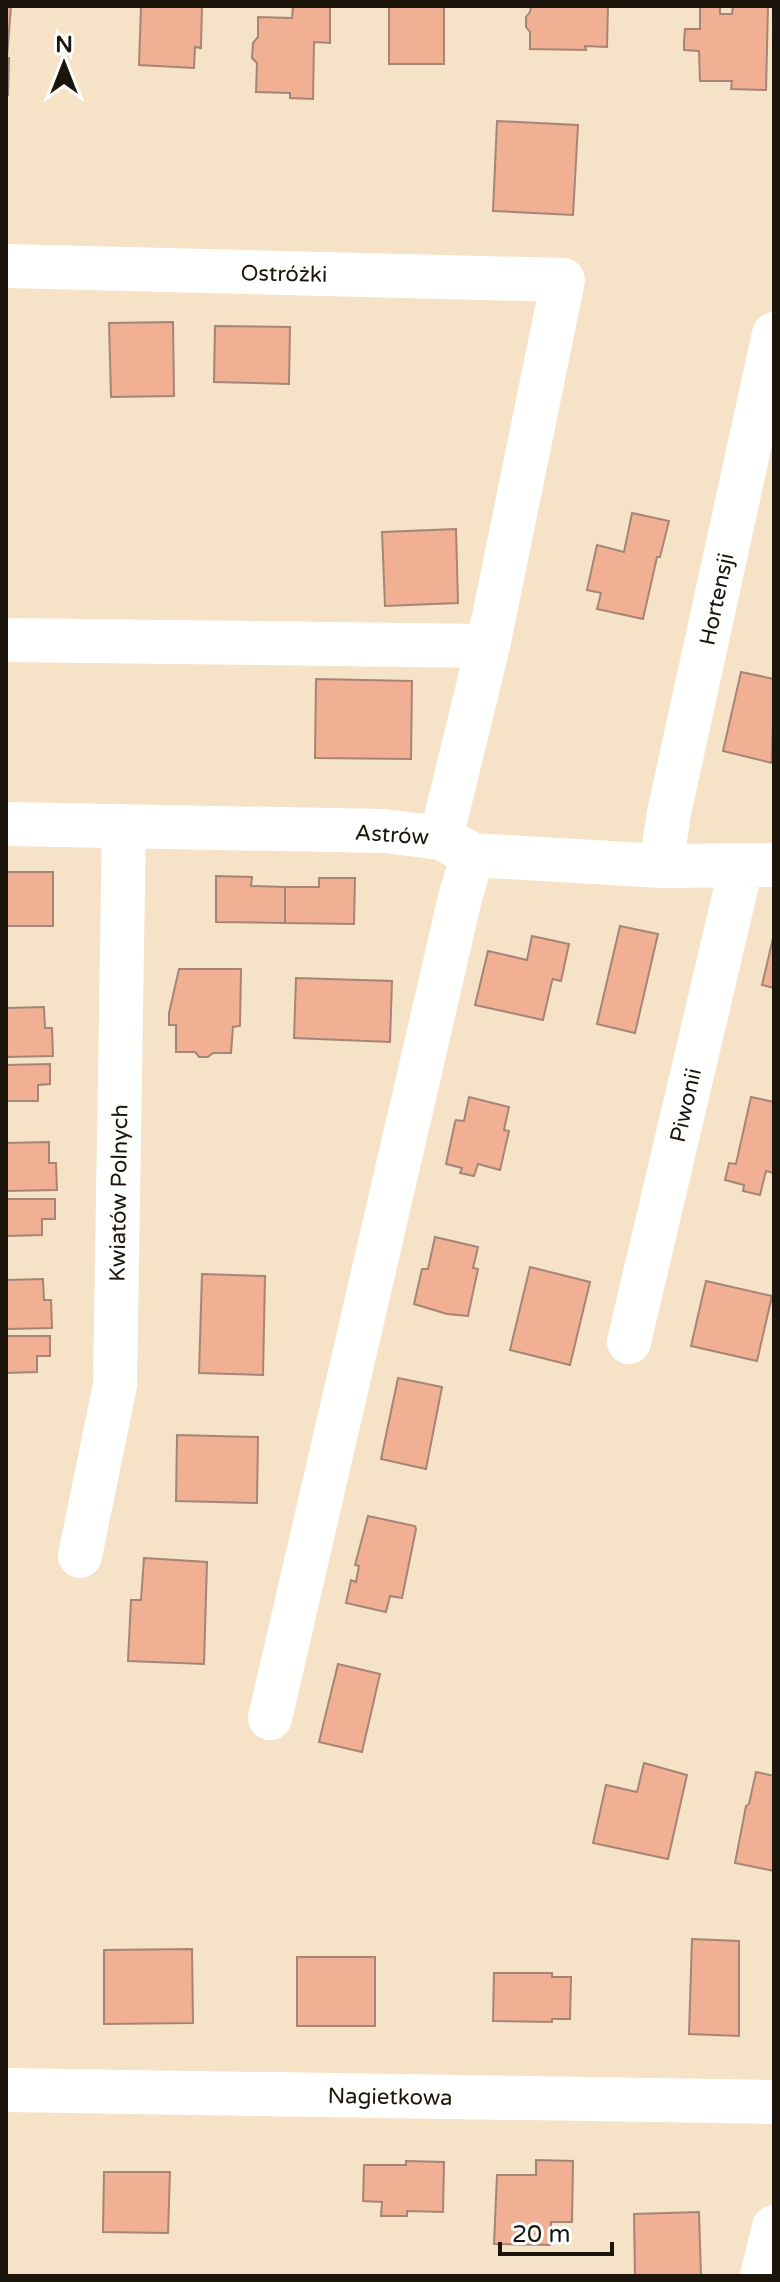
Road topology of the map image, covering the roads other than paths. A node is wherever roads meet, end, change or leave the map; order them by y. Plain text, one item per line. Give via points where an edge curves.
1 (6, 266) edge
2 (774, 334) edge
3 (6, 640) edge
4 (488, 646) junction
5 (6, 824) edge
6 (124, 826) junction
7 (457, 846) junction
8 (661, 866) junction
9 (758, 866) edge
10 (629, 1342) dead end
11 (80, 1556) dead end
12 (270, 1718) dead end
13 (6, 2090) edge
14 (774, 2102) edge
15 (774, 2227) edge
16 (762, 2276) edge

1 - 4 street, Ostróżki via 563,280
2 - 8 street, Hortensji
3 - 4 street
4 - 7 street
5 - 6 street, Astrów
6 - 7 street, Astrów via 384,831
6 - 11 street, Kwiatów Polnych via 115,1385
7 - 8 street, Astrów
7 - 12 street via 461,894
8 - 9 street, Astrów
9 - 10 street, Piwonii
13 - 14 street, Nagietkowa
15 - 16 street

